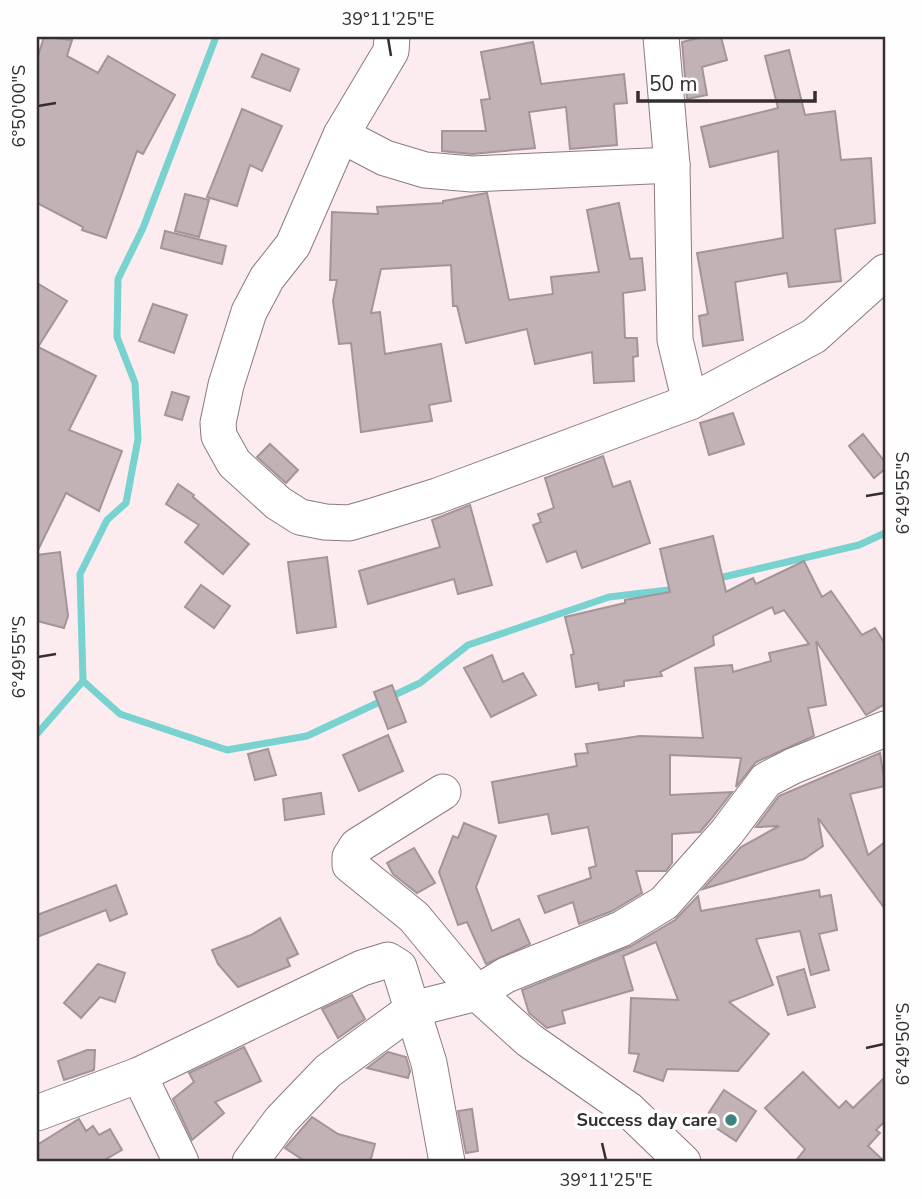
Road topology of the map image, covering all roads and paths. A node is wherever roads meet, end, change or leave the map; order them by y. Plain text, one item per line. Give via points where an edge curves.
1 (392, 37) edge
2 (661, 37) edge
3 (341, 135) junction
4 (672, 165) junction
5 (885, 272) edge
6 (690, 402) junction
7 (885, 729) edge
8 (443, 792) dead end
9 (477, 993) junction
10 (413, 1009) junction
11 (139, 1075) junction
12 (37, 1113) edge
13 (181, 1162) edge
14 (250, 1162) edge
15 (447, 1162) edge
16 (683, 1162) edge

1 - 3 street via 391,51
2 - 4 street
3 - 4 street via 385,158 415,167 472,174
3 - 6 street via 293,245 267,278 249,312 218,423 219,436 234,463 278,503 300,517 349,523 437,496
4 - 6 street via 675,340
5 - 6 street via 814,337
7 - 9 street via 766,780 664,902 621,929 506,975
8 - 9 street via 357,846 350,865 414,917
9 - 10 street
9 - 16 street via 529,1040 629,1110
10 - 11 street via 399,967 388,960 376,962
10 - 14 street via 328,1071 281,1120
10 - 15 street via 437,1097
11 - 12 street
11 - 13 street

